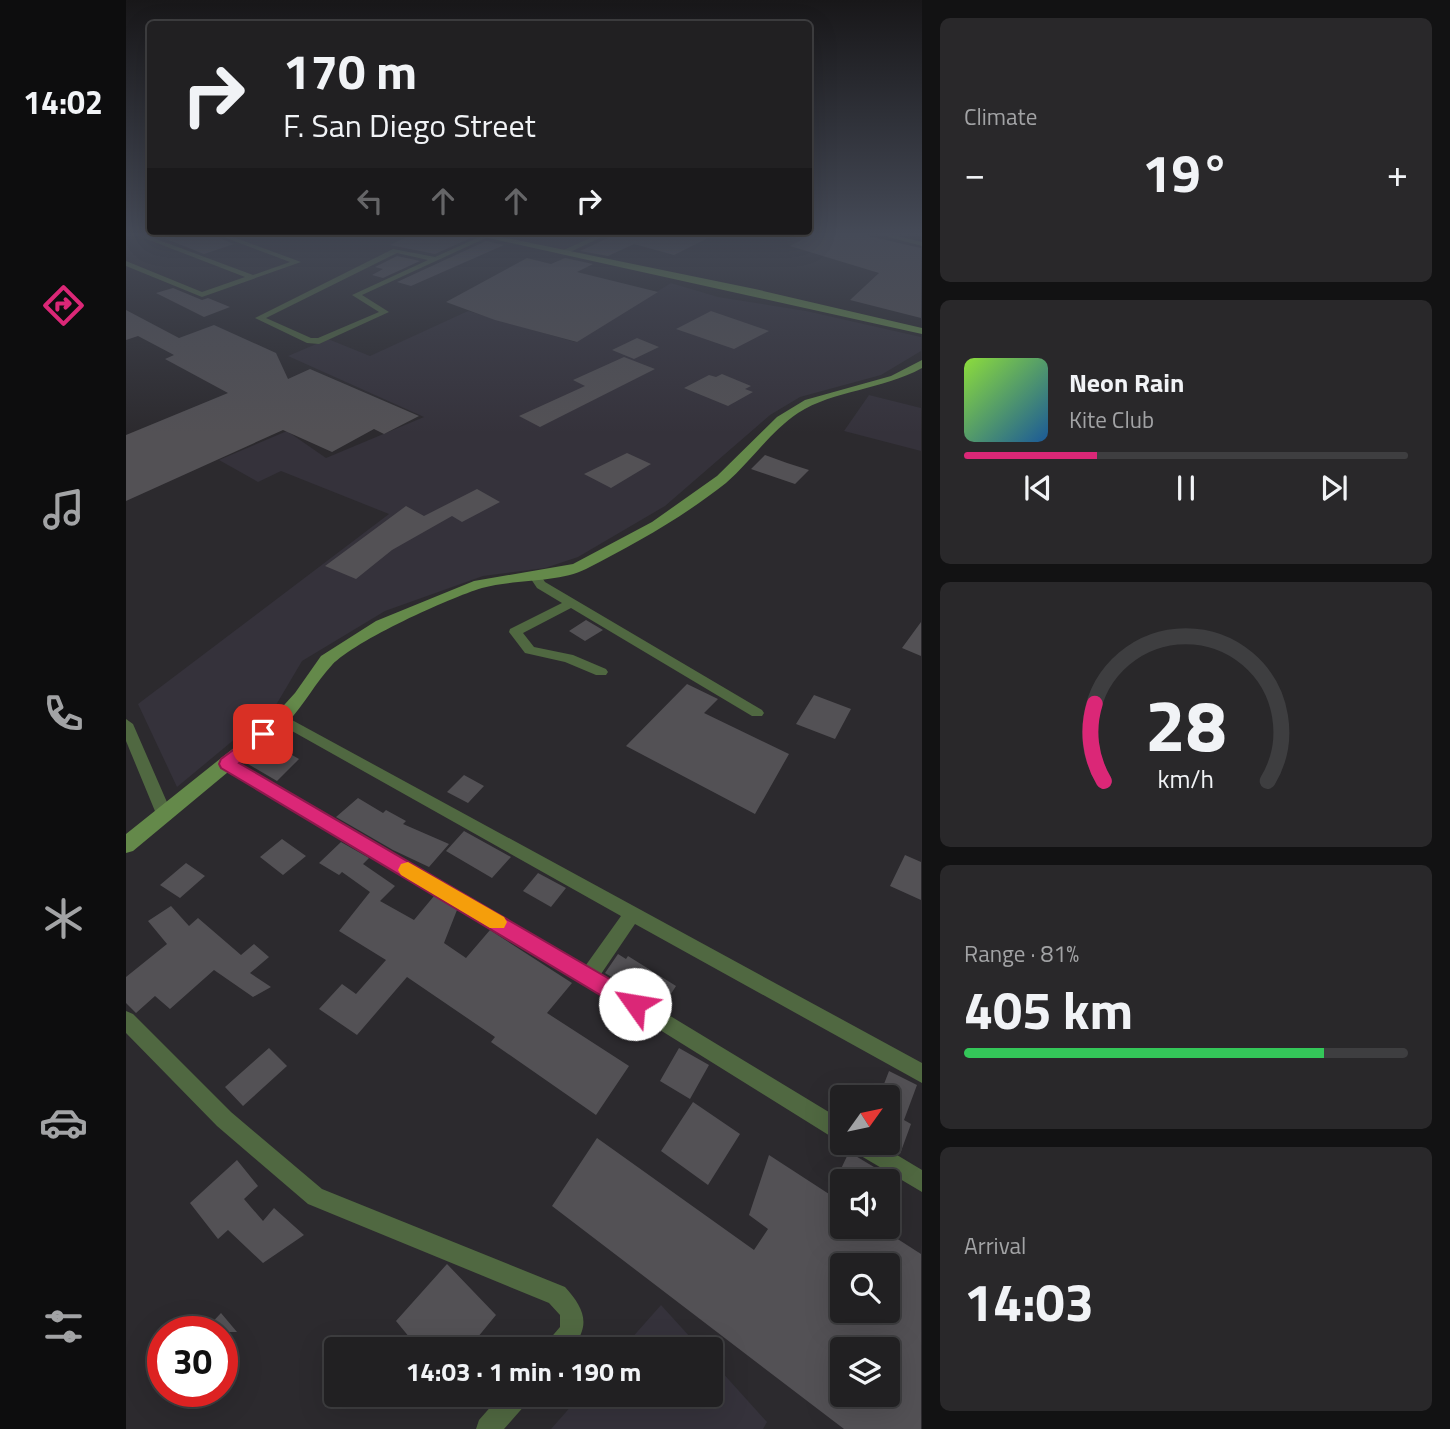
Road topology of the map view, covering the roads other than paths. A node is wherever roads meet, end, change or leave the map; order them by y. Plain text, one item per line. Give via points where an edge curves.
1 (294, 300) edge
2 (363, 300) edge
3 (780, 300) edge
4 (922, 331) edge
5 (922, 363) edge
6 (535, 576) junction
7 (571, 603) junction
8 (601, 672) dead end
9 (757, 713) dead end
10 (281, 719) junction
11 (126, 724) edge
12 (227, 764) junction
13 (165, 816) junction
14 (126, 845) edge
15 (632, 914) junction
16 (589, 976) junction
17 (126, 1020) edge
18 (922, 1074) edge
19 (830, 1125) edge
20 (878, 1155) edge
21 (922, 1182) edge
22 (567, 1337) edge
23 (507, 1407) edge
24 (488, 1429) edge

1 - 2 street via 260,316 261,320 310,341 384,313
3 - 4 street
5 - 6 street via 895,378 809,402 780,420 723,479 657,525 578,568
6 - 7 street via 541,585
6 - 10 street via 480,584 382,625 327,660
7 - 8 street via 515,632 530,650 568,658
7 - 9 street
10 - 12 street
10 - 15 street
11 - 13 street
12 - 13 street
12 - 16 street
13 - 14 street
15 - 16 street
15 - 18 street
16 - 19 street
17 - 22 street via 224,1119 315,1197 557,1295 571,1311 572,1331
20 - 21 street
23 - 24 street

